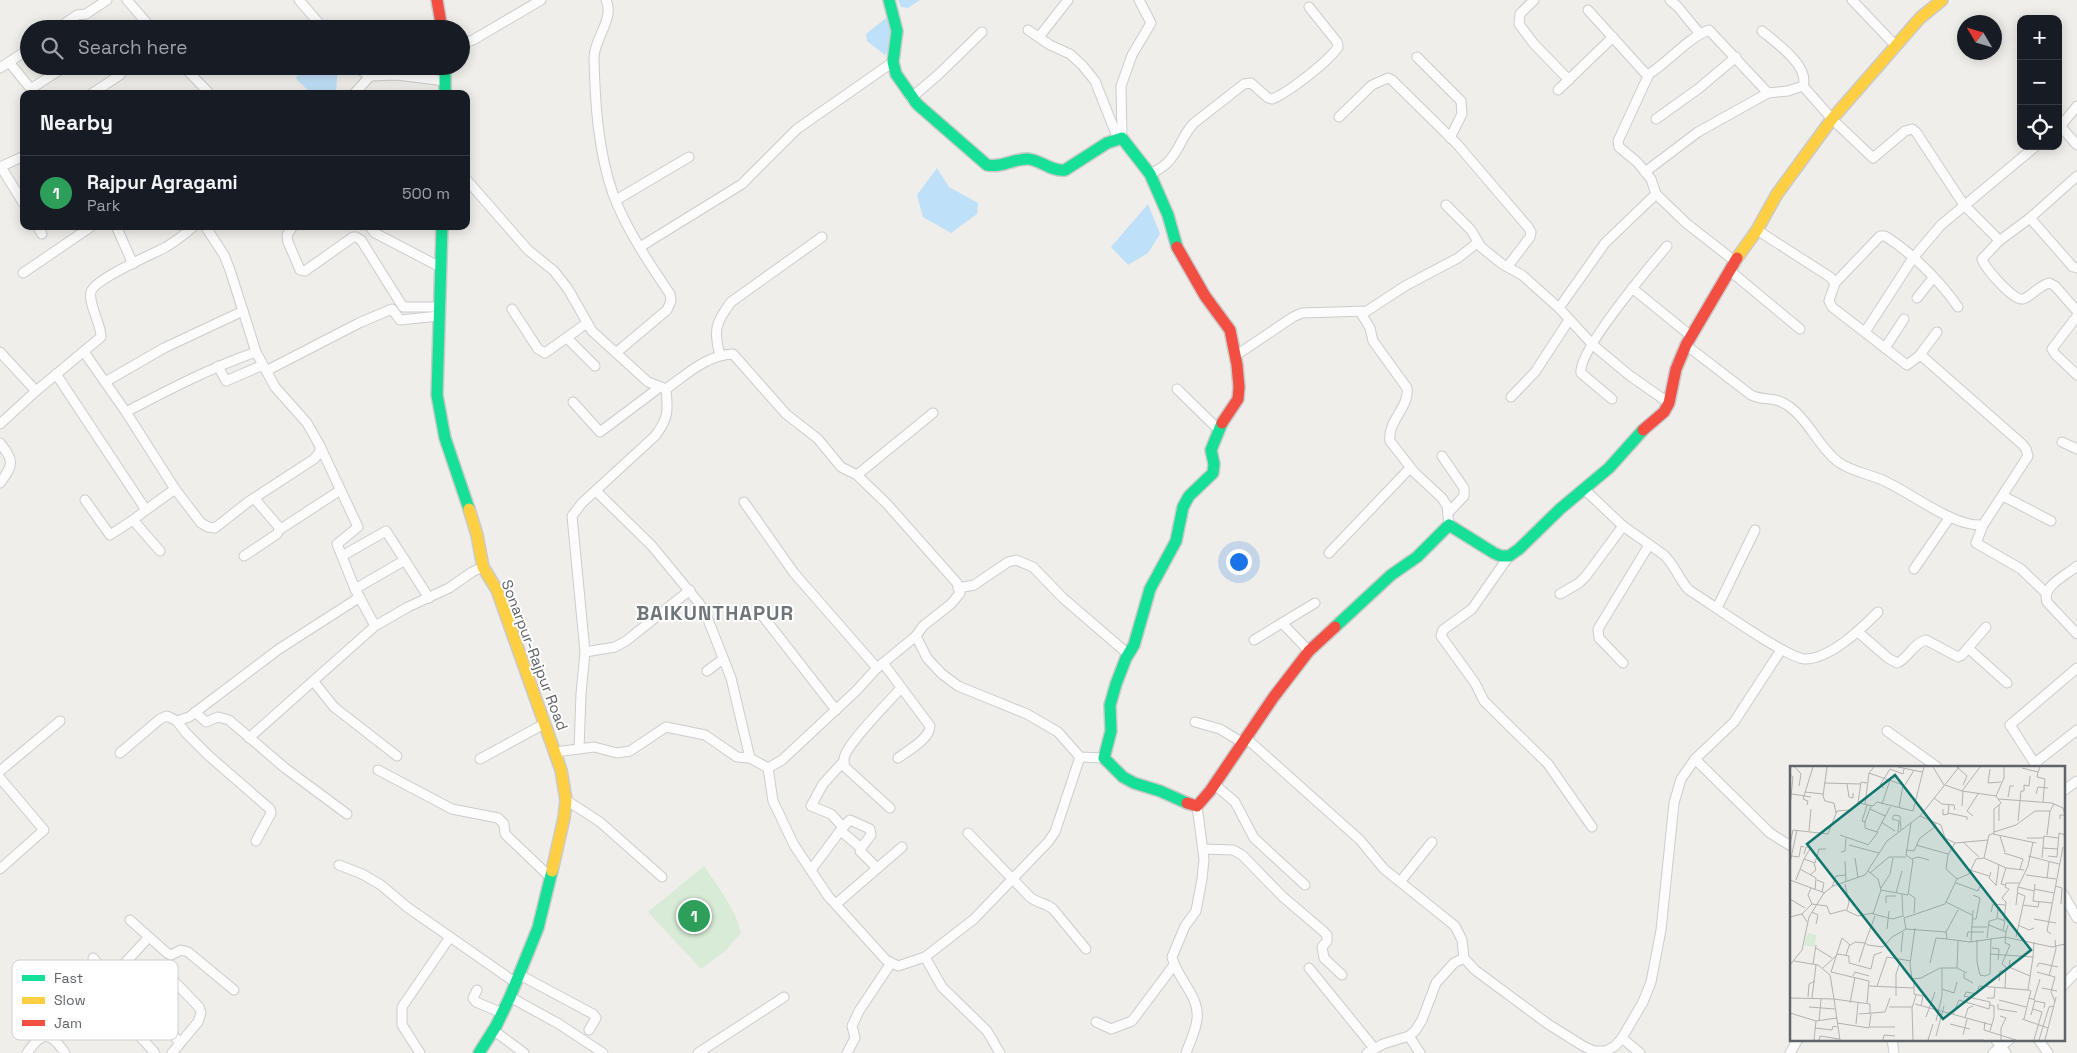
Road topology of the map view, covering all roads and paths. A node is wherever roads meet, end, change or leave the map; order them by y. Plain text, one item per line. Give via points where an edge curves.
1 (107, 0) edge
2 (127, 0) edge
3 (299, 0) edge
4 (437, 0) edge
5 (541, 0) edge
6 (606, 0) edge
7 (888, 0) edge
8 (1068, 0) edge
9 (1139, 0) edge
10 (1534, 0) edge
11 (1670, 0) edge
12 (1852, 0) edge
13 (1942, 0) edge
14 (1309, 8) dead end
15 (1588, 10) dead end
16 (71, 20) edge
17 (144, 20) edge
18 (316, 20) edge
19 (440, 20) edge
20 (1028, 30) dead end
21 (1762, 31) dead end
22 (982, 32) dead end
23 (1700, 34) junction
24 (1613, 37) junction
25 (1039, 38) junction
26 (470, 41) edge
27 (1895, 45) junction
28 (20, 55) edge
29 (1417, 57) dead end
30 (1736, 57) junction
31 (9, 62) junction
32 (892, 62) junction
33 (0, 68) edge
34 (1649, 74) junction
35 (20, 75) edge
36 (20, 75) edge
37 (54, 75) edge
38 (119, 75) edge
39 (192, 75) edge
40 (445, 75) edge
41 (370, 76) joint
42 (1569, 80) junction
43 (445, 81) junction
44 (1803, 86) junction
45 (33, 90) edge
46 (35, 90) edge
47 (97, 90) edge
48 (206, 90) edge
49 (358, 90) edge
50 (445, 90) edge
51 (1558, 90) dead end
52 (1768, 93) junction
53 (911, 98) junction
54 (2077, 106) edge
55 (1339, 117) dead end
56 (1656, 119) dead end
57 (1832, 119) junction
58 (2062, 124) edge
59 (2062, 131) edge
60 (1450, 138) junction
61 (1120, 139) junction
62 (2077, 145) edge
63 (2031, 150) edge
64 (689, 157) dead end
65 (20, 158) edge
66 (0, 167) edge
67 (1646, 172) junction
68 (1150, 174) junction
69 (2077, 176) edge
70 (470, 184) edge
71 (1656, 194) junction
72 (20, 198) edge
73 (616, 200) junction
74 (1446, 205) dead end
75 (1964, 205) junction
76 (2030, 218) junction
77 (86, 230) edge
78 (118, 230) edge
79 (189, 230) edge
80 (208, 230) edge
81 (290, 230) edge
82 (372, 230) edge
83 (442, 230) edge
84 (1758, 230) junction
85 (822, 237) dead end
86 (1999, 241) junction
87 (1477, 243) junction
88 (1667, 246) dead end
89 (640, 247) junction
90 (1913, 258) junction
91 (133, 264) junction
92 (1508, 266) junction
93 (1732, 266) junction
94 (440, 267) junction
95 (2077, 268) edge
96 (23, 273) dead end
97 (1933, 278) junction
98 (1835, 283) junction
99 (1632, 288) junction
100 (1917, 298) dead end
101 (1958, 307) dead end
102 (1559, 308) junction
103 (512, 309) dead end
104 (243, 311) junction
105 (439, 311) junction
106 (2077, 311) edge
107 (1361, 313) junction
108 (2077, 316) edge
109 (1904, 319) dead end
110 (1569, 320) junction
111 (587, 323) junction
112 (1800, 329) dead end
113 (1865, 332) junction
114 (1937, 332) dead end
115 (566, 338) junction
116 (1689, 340) junction
117 (1593, 345) junction
118 (1885, 348) junction
119 (0, 352) edge
120 (84, 352) junction
121 (256, 352) junction
122 (618, 352) junction
123 (720, 355) junction
124 (1236, 356) junction
125 (1918, 356) junction
126 (218, 366) junction
127 (595, 366) dead end
128 (264, 368) junction
129 (56, 374) junction
130 (2077, 375) edge
131 (104, 382) junction
132 (663, 388) junction
133 (1176, 389) dead end
134 (36, 391) junction
135 (1511, 397) dead end
136 (1612, 399) dead end
137 (573, 402) dead end
138 (1668, 403) junction
139 (126, 412) junction
140 (933, 413) dead end
141 (0, 424) edge
142 (1220, 430) junction
143 (2062, 442) dead end
144 (0, 443) edge
145 (320, 446) junction
146 (2077, 449) edge
147 (1442, 456) dead end
148 (1410, 468) junction
149 (857, 475) junction
150 (0, 483) edge
151 (175, 489) junction
152 (1584, 489) junction
153 (340, 491) junction
154 (596, 491) junction
155 (2003, 496) junction
156 (254, 498) junction
157 (85, 500) dead end
158 (744, 502) dead end
159 (146, 510) junction
160 (1448, 513) junction
161 (1950, 517) junction
162 (133, 520) junction
163 (2051, 521) dead end
164 (1449, 525) junction
165 (1983, 525) junction
166 (1623, 526) junction
167 (279, 530) junction
168 (1755, 530) dead end
169 (1649, 545) junction
170 (160, 551) dead end
171 (1329, 554) dead end
172 (244, 556) dead end
173 (342, 556) junction
174 (1509, 556) junction
175 (405, 560) junction
176 (2077, 566) edge
177 (483, 567) junction
178 (1914, 569) dead end
179 (958, 588) junction
180 (690, 590) junction
181 (358, 593) junction
182 (2046, 593) junction
183 (1560, 594) dead end
184 (429, 598) junction
185 (1315, 603) dead end
186 (1717, 608) junction
187 (758, 610) dead end
188 (1878, 612) dead end
189 (1282, 622) junction
190 (375, 626) junction
191 (1986, 627) dead end
192 (1858, 632) junction
193 (2077, 634) edge
194 (916, 636) junction
195 (1254, 640) dead end
196 (1968, 648) junction
197 (1309, 650) junction
198 (1781, 650) junction
199 (585, 652) junction
200 (1128, 654) junction
201 (723, 659) junction
202 (1622, 663) dead end
203 (880, 666) junction
204 (2077, 668) edge
205 (707, 671) dead end
206 (314, 682) junction
207 (2007, 683) dead end
208 (901, 688) junction
209 (836, 710) junction
210 (195, 712) junction
211 (60, 721) dead end
212 (177, 721) junction
213 (1195, 722) dead end
214 (544, 724) junction
215 (2077, 730) edge
216 (1887, 731) dead end
217 (249, 738) junction
218 (1244, 740) junction
219 (579, 749) junction
220 (120, 752) dead end
221 (555, 752) junction
222 (397, 756) dead end
223 (1080, 757) junction
224 (750, 758) junction
225 (898, 758) dead end
226 (1104, 758) junction
227 (480, 759) dead end
228 (1695, 760) junction
229 (843, 762) junction
230 (2036, 765) edge
231 (1936, 766) edge
232 (768, 768) junction
233 (378, 770) dead end
234 (0, 771) edge
235 (0, 778) edge
236 (2077, 781) edge
237 (1214, 784) junction
238 (2064, 790) edge
239 (566, 800) junction
240 (1197, 806) junction
241 (890, 808) dead end
242 (347, 814) dead end
243 (1592, 827) dead end
244 (842, 829) junction
245 (968, 833) dead end
246 (256, 841) dead end
247 (1432, 842) dead end
248 (1790, 845) edge
249 (902, 847) dead end
250 (861, 848) junction
251 (1203, 849) junction
252 (339, 865) dead end
253 (876, 868) junction
254 (0, 870) edge
255 (811, 870) junction
256 (549, 876) junction
257 (662, 878) dead end
258 (1013, 879) junction
259 (1400, 882) junction
260 (1305, 885) dead end
261 (2064, 896) edge
262 (836, 904) junction
263 (2077, 918) edge
264 (130, 920) dead end
265 (450, 937) junction
266 (148, 938) junction
267 (1086, 948) dead end
268 (925, 957) junction
269 (1464, 958) junction
270 (128, 960) edge
271 (891, 962) junction
272 (1174, 965) junction
273 (1309, 968) dead end
274 (2077, 971) edge
275 (1342, 975) dead end
276 (518, 979) junction
277 (178, 985) edge
278 (2064, 985) edge
279 (234, 990) dead end
280 (477, 990) dead end
281 (784, 996) dead end
282 (510, 997) junction
283 (502, 1012) junction
284 (1096, 1022) dead end
285 (493, 1030) junction
286 (589, 1030) dead end
287 (1409, 1036) junction
288 (1622, 1038) junction
289 (36, 1040) edge
290 (56, 1040) edge
291 (144, 1040) edge
292 (177, 1040) edge
293 (1797, 1040) edge
294 (1892, 1040) edge
295 (2039, 1040) edge
296 (180, 1043) junction
297 (2001, 1046) edge
298 (1370, 1051) edge
299 (26, 1053) edge
300 (65, 1053) edge
301 (155, 1053) edge
302 (172, 1053) edge
303 (420, 1053) edge
304 (479, 1053) edge
305 (524, 1053) edge
306 (603, 1053) edge
307 (698, 1053) edge
308 (847, 1053) edge
309 (1000, 1053) edge
310 (1186, 1053) edge
311 (1420, 1053) edge
312 (1640, 1053) edge
313 (1790, 1053) edge
314 (1894, 1053) edge
315 (1993, 1053) edge
316 (2048, 1053) edge

1 - 16 street
2 - 17 street
3 - 18 street
4 - 19 street
5 - 26 street
6 - 73 street via 609,13 594,55 596,109 606,167
7 - 32 street via 897,31
8 - 25 street
9 - 61 street via 1151,23 1123,78
10 - 42 street via 1520,14 1519,24
11 - 23 street
12 - 27 street
13 - 27 street
14 - 68 street via 1337,42 1334,53 1272,98 1252,83 1244,84 1194,123 1166,165
15 - 24 street
20 - 25 street
21 - 44 street via 1785,49 1801,68 1805,78
22 - 53 street
23 - 30 street via 1709,30
23 - 34 street
24 - 34 street via 1642,71
24 - 42 street
25 - 61 street via 1070,54 1095,81
27 - 57 street
28 - 31 street
29 - 60 street via 1461,101 1462,114
30 - 52 street
30 - 56 street
31 - 33 street
31 - 35 street
32 - 53 street
32 - 89 street via 798,129 742,184
34 - 67 street via 1618,141 1619,146
36 - 45 street
37 - 46 street
38 - 47 street
39 - 48 street
40 - 43 street
41 - 43 street via 397,75
41 - 49 street
42 - 51 street
43 - 50 street
44 - 52 street
44 - 57 street
52 - 67 street via 1698,132
53 - 61 street via 981,161 994,168 1024,159 1058,171 1065,170
54 - 58 street
55 - 60 street via 1372,85 1388,78
57 - 75 street via 1873,158 1905,131 1912,129
57 - 84 street via 1777,194
59 - 62 street
60 - 92 street via 1531,232
61 - 68 street
63 - 75 street
64 - 73 street
65 - 66 street
66 - 72 street
67 - 71 street
68 - 124 street via 1168,215 1177,249 1230,330
69 - 76 street
70 - 111 street via 528,250 554,271
71 - 93 street
71 - 102 street via 1605,243
73 - 89 street
74 - 87 street via 1470,230
75 - 86 street
75 - 90 street
76 - 86 street
76 - 95 street
77 - 96 street
78 - 91 street
79 - 91 street
80 - 104 street via 224,255
81 - 105 street via 288,242 300,270 305,271 356,237 403,307
82 - 94 street
83 - 94 street, Sonarpur-Rajpur Road
84 - 93 street
84 - 98 street
85 - 123 street via 731,302 715,330
86 - 106 street via 1982,259 2012,295 2025,298 2049,283
87 - 92 street
87 - 107 street via 1458,258
88 - 99 street
89 - 122 street via 670,294 670,305
90 - 97 street
90 - 98 street via 1890,239 1880,236
90 - 113 street
91 - 120 street via 100,281 91,292 101,331 100,337
92 - 102 street
93 - 112 street
93 - 116 street
94 - 105 street, Sonarpur-Rajpur Road
97 - 100 street
97 - 101 street
98 - 113 street via 1829,301 1832,307
99 - 116 street
99 - 117 street
102 - 110 street
103 - 115 street via 542,352
104 - 121 street
104 - 131 street via 164,348
105 - 128 street via 400,320 392,309
105 - 177 street, Sonarpur-Rajpur Road via 437,395 445,438 477,535
107 - 124 street via 1302,313
107 - 148 street via 1373,341 1407,388 1407,396 1389,435 1392,445
108 - 130 street via 2052,349
109 - 118 street
110 - 117 street
110 - 135 street via 1535,372
111 - 115 street
111 - 122 street
113 - 118 street
114 - 125 street
115 - 127 street
116 - 138 street via 1676,369
116 - 161 street via 1751,395 1761,400 1771,398 1790,407 1837,461 1852,470 1880,479
117 - 136 street via 1580,368 1581,373
117 - 138 street
118 - 125 street via 1907,365
119 - 134 street
120 - 129 street
120 - 131 street
121 - 126 street
121 - 128 street
122 - 132 street via 648,382
123 - 132 street
123 - 149 street via 733,354 786,414 818,439 841,467
124 - 142 street via 1238,398
125 - 155 street via 1931,363 2026,449 2028,456
126 - 128 street via 226,381
126 - 139 street
128 - 145 street via 275,387 307,423
129 - 134 street
129 - 159 street
131 - 139 street
132 - 137 street via 600,432
132 - 154 street via 667,416 662,426
133 - 142 street
134 - 141 street
138 - 152 street via 1664,412
139 - 151 street
140 - 149 street
142 - 200 street via 1211,450 1214,473 1189,496 1183,508 1176,541 1150,589 1134,645
143 - 146 street
144 - 150 street via 12,462
145 - 153 street
145 - 156 street via 320,452 314,459
147 - 160 street via 1464,488 1464,496
148 - 160 street via 1442,498
148 - 171 street
149 - 179 street via 887,504
151 - 156 street via 202,523 215,528
151 - 159 street
152 - 166 street
152 - 174 street
153 - 167 street
153 - 173 street via 358,527 337,544
154 - 180 street via 652,546
154 - 199 street via 572,516
155 - 163 street
155 - 165 street
156 - 167 street
157 - 162 street via 110,535
158 - 203 street via 794,573
159 - 162 street
160 - 164 street
161 - 165 street via 1972,526
161 - 178 street
162 - 170 street
164 - 174 street via 1494,553
164 - 197 street
165 - 182 street via 1976,543 2022,569
166 - 169 street
166 - 183 street via 1586,576
167 - 172 street
168 - 186 street
169 - 186 street via 1670,560 1689,590
169 - 202 street via 1598,630 1599,638
173 - 175 street via 386,531
173 - 181 street
174 - 243 street via 1472,609 1443,630 1441,636 1484,701 1548,764
175 - 181 street
175 - 184 street
176 - 182 street
177 - 184 street
177 - 214 street, Sonarpur-Rajpur Road via 497,590
179 - 194 street via 960,593 951,604 923,626
179 - 200 street via 974,586 1008,562 1016,560 1033,567 1063,598
180 - 199 street via 626,641 615,647
180 - 201 street via 707,617
181 - 190 street
181 - 210 street
182 - 193 street via 2047,602
184 - 190 street
185 - 189 street
186 - 198 street
187 - 209 street
188 - 192 street
189 - 195 street
189 - 197 street
190 - 206 street
191 - 196 street
192 - 196 street via 1897,663 1926,640 1958,657
192 - 198 street via 1840,646 1814,657 1804,659
194 - 203 street
194 - 223 street via 928,658 958,686 1027,714 1058,732
196 - 207 street
197 - 218 street
198 - 228 street via 1734,722
199 - 219 street
200 - 226 street via 1110,705 1111,731
201 - 205 street
201 - 224 street via 737,698
203 - 208 street
203 - 209 street
204 - 230 street via 2010,725
206 - 217 street
206 - 222 street via 334,707
208 - 225 street via 930,730 927,736
208 - 229 street via 860,736
209 - 232 street via 782,760
210 - 212 street
210 - 217 street via 206,722 218,717 229,720
211 - 234 street
212 - 220 street via 167,716 160,719
212 - 246 street via 209,756 270,809 271,813
213 - 218 street
214 - 221 street, Sonarpur-Rajpur Road
214 - 227 street
215 - 230 street
216 - 231 street
217 - 242 street
218 - 237 street
218 - 259 street via 1360,840 1384,869
219 - 221 street
219 - 224 street via 594,748 617,753 630,751 666,728 706,735 737,757
221 - 239 street, Sonarpur-Rajpur Road
223 - 226 street
223 - 258 street via 1055,832
224 - 232 street
226 - 240 street via 1134,783
228 - 248 street via 1770,833
228 - 288 street via 1680,779 1674,803 1661,930 1651,982
229 - 241 street
229 - 244 street via 823,784 811,806 831,814
232 - 255 street via 773,801 794,845
233 - 256 street via 452,809 498,818 504,824 505,834
235 - 254 street via 44,830
236 - 238 street
237 - 240 street
237 - 260 street via 1235,802 1254,838
239 - 256 street, Sonarpur-Rajpur Road
239 - 257 street via 600,822
240 - 251 street
244 - 250 street
244 - 250 street via 850,820 870,829 871,835
244 - 255 street
245 - 258 street
247 - 259 street
249 - 253 street
250 - 253 street via 860,851
251 - 272 street via 1196,911 1176,943 1172,957
251 - 275 street via 1233,850 1242,854 1283,897 1327,935 1322,948 1324,958
252 - 265 street via 381,885 406,907
253 - 262 street
255 - 262 street
256 - 276 street, Sonarpur-Rajpur Road via 538,928
258 - 267 street via 1038,904 1053,909
258 - 268 street via 974,919
259 - 269 street via 1455,926 1462,940
261 - 263 street
262 - 271 street
264 - 266 street
265 - 276 street
265 - 303 street via 402,1007 402,1025
266 - 270 street
266 - 279 street via 171,955 181,950 188,952
268 - 271 street via 898,966
268 - 309 street via 942,987 987,1031
269 - 287 street via 1436,983 1422,1020
269 - 288 street via 1484,978 1583,1046 1594,1051 1606,1051
271 - 308 street via 859,1011 852,1026 855,1038
272 - 284 street via 1132,1021 1111,1028
272 - 310 street via 1198,1008
273 - 298 street
274 - 278 street
276 - 282 street, Sonarpur-Rajpur Road
276 - 286 street via 593,1014 596,1018
277 - 296 street via 201,1013 198,1022
280 - 283 street via 473,998 476,1002
281 - 307 street
282 - 283 street, Sonarpur-Rajpur Road
282 - 306 street
283 - 285 street, Sonarpur-Rajpur Road
285 - 304 street, Sonarpur-Rajpur Road
285 - 305 street
287 - 298 street
287 - 311 street
288 - 312 street
289 - 299 street
290 - 300 street
291 - 301 street
292 - 296 street
293 - 313 street
294 - 314 street
295 - 316 street
296 - 302 street
297 - 315 street

